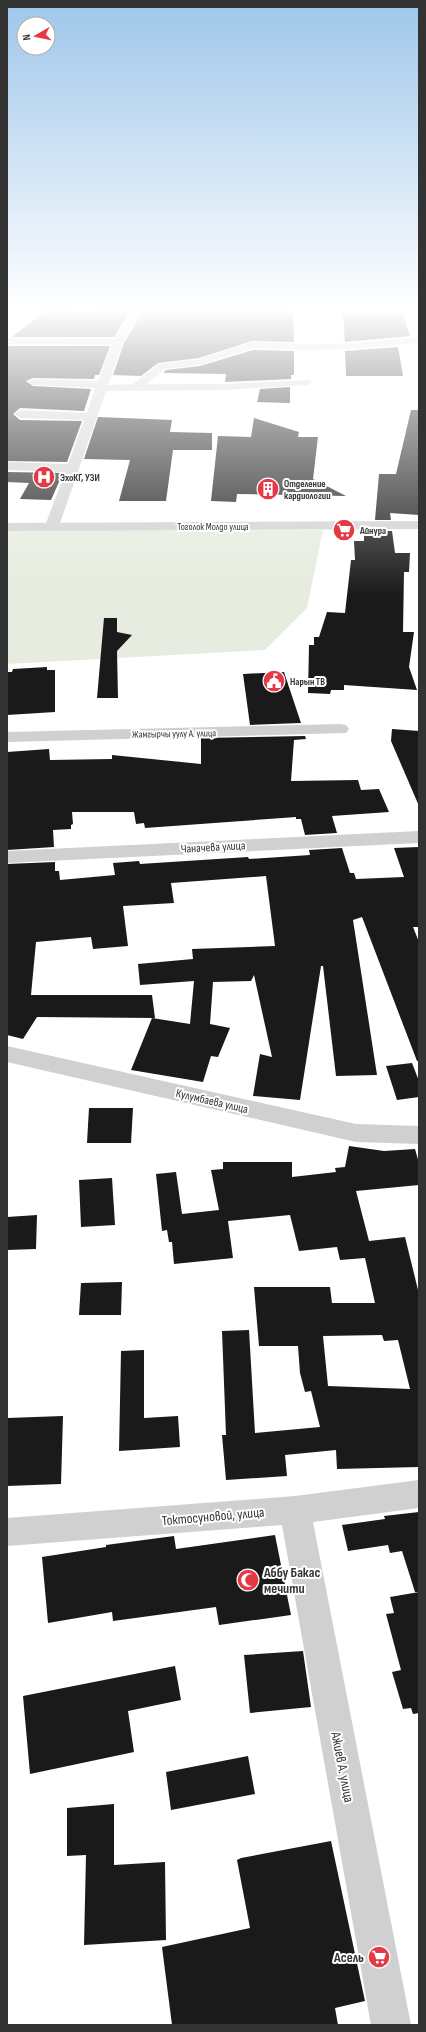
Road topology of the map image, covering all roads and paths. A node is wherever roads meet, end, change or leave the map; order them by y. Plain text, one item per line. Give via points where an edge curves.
1 (95, 406) edge
2 (20, 414) dead end
3 (91, 417) junction
4 (7, 466) edge
5 (72, 468) junction
6 (7, 526) edge
7 (52, 526) junction
8 (419, 526) edge
9 (340, 729) dead end
10 (7, 737) edge
11 (419, 837) edge
12 (7, 857) edge
13 (7, 1054) edge
14 (419, 1135) edge
15 (419, 1494) edge
16 (295, 1510) junction
17 (7, 1532) edge
18 (391, 2025) edge

1 - 3 street
2 - 3 street
3 - 5 street
4 - 5 street
5 - 7 street
6 - 7 street, Тоголок Молдо улица
7 - 8 street, Тоголок Молдо улица
9 - 10 street, Жамгырчы уулу А. улица
11 - 12 street, Чаначева улица
13 - 14 street, Кулумбаева улица via 356,1133
15 - 16 street, Токтосуновой, улица
16 - 17 street, Токтосуновой, улица
16 - 18 street, Ажиев А. улица

